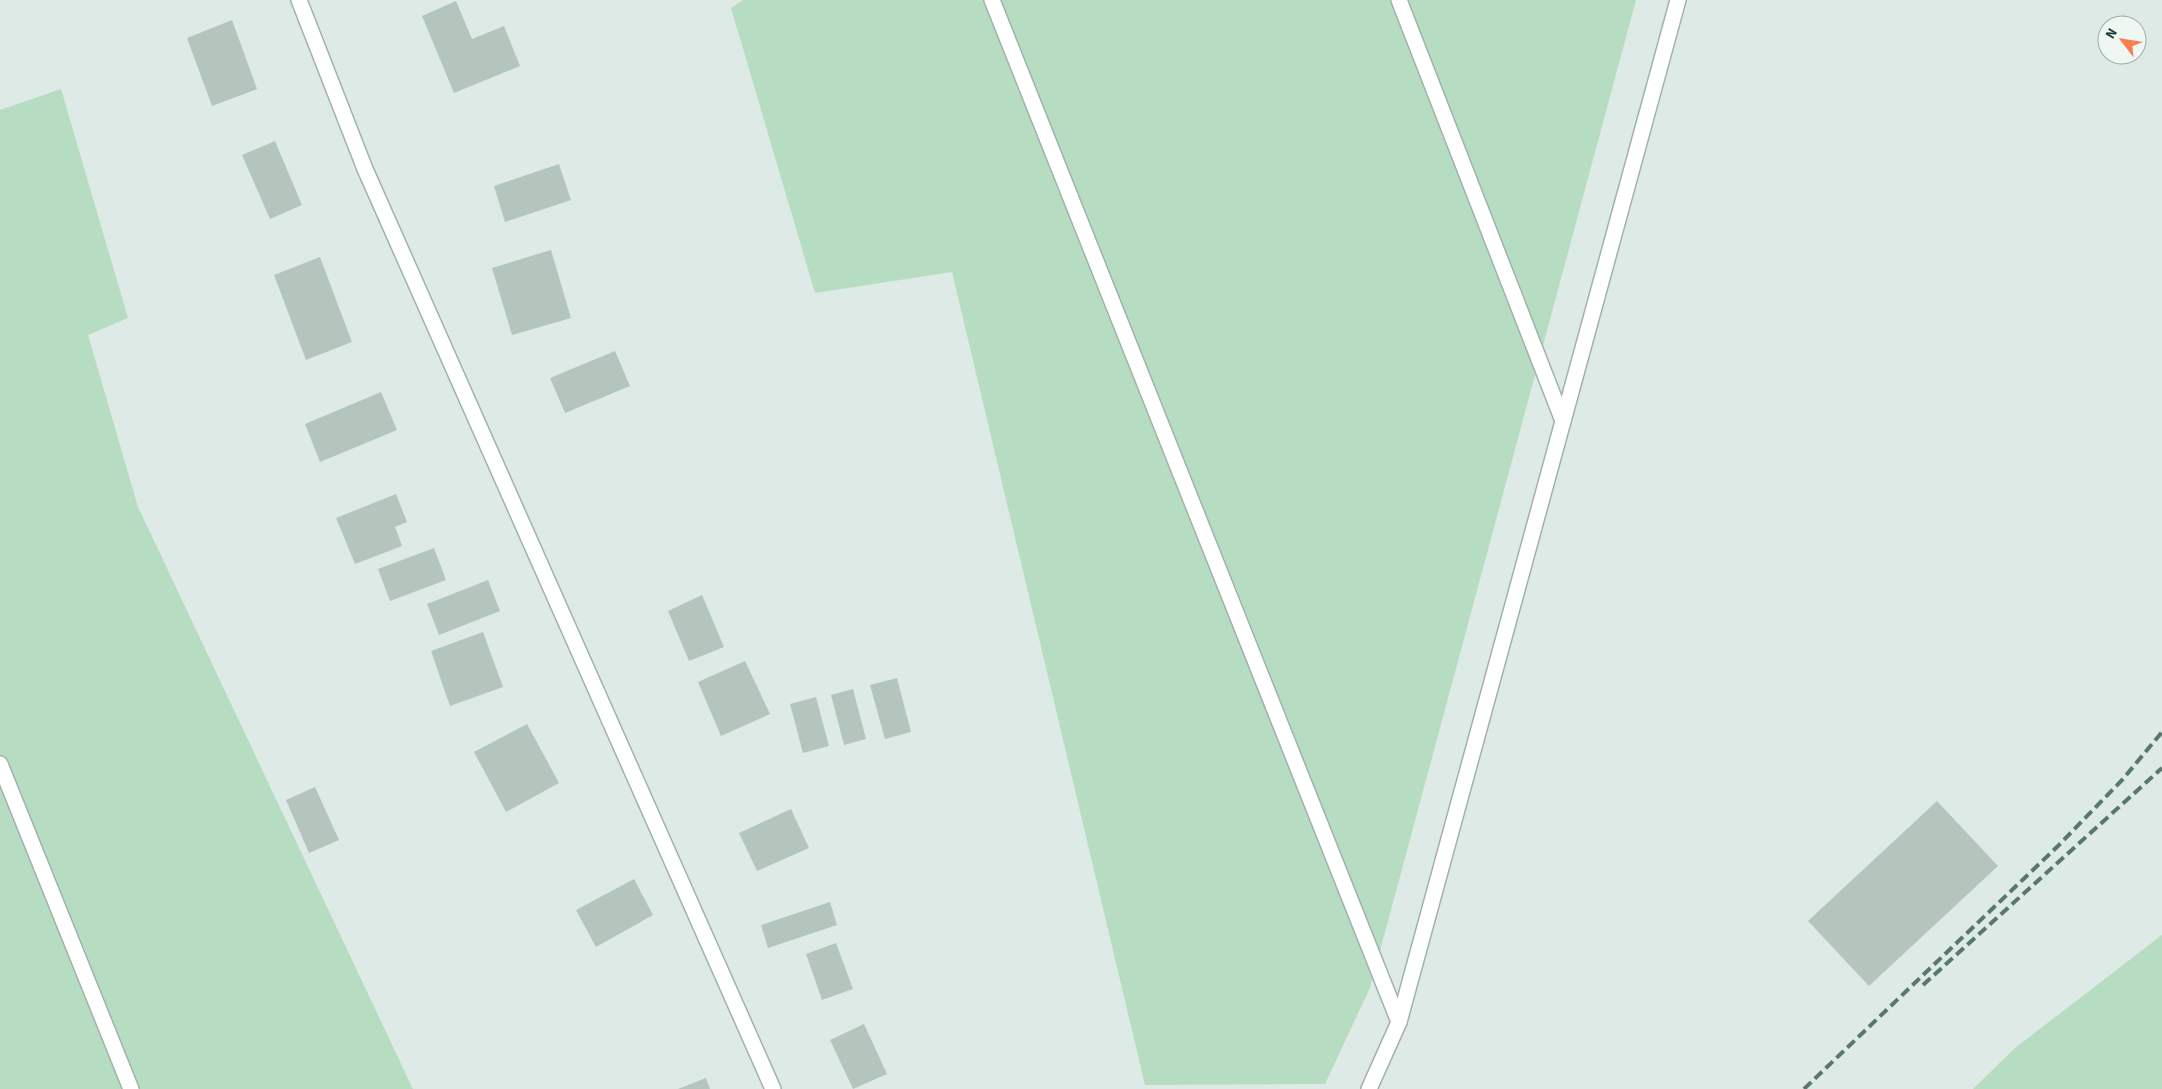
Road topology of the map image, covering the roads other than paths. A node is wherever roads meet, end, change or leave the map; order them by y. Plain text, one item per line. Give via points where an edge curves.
1 (299, 0) edge
2 (992, 0) edge
3 (1399, 0) edge
4 (1678, 0) edge
5 (1563, 421) junction
6 (0, 764) edge
7 (1399, 1022) junction
8 (131, 1089) edge
9 (773, 1089) edge
10 (1369, 1089) edge

1 - 9 street via 365,169
2 - 7 street
3 - 5 street
4 - 5 street
5 - 7 street
6 - 8 street
7 - 10 street

